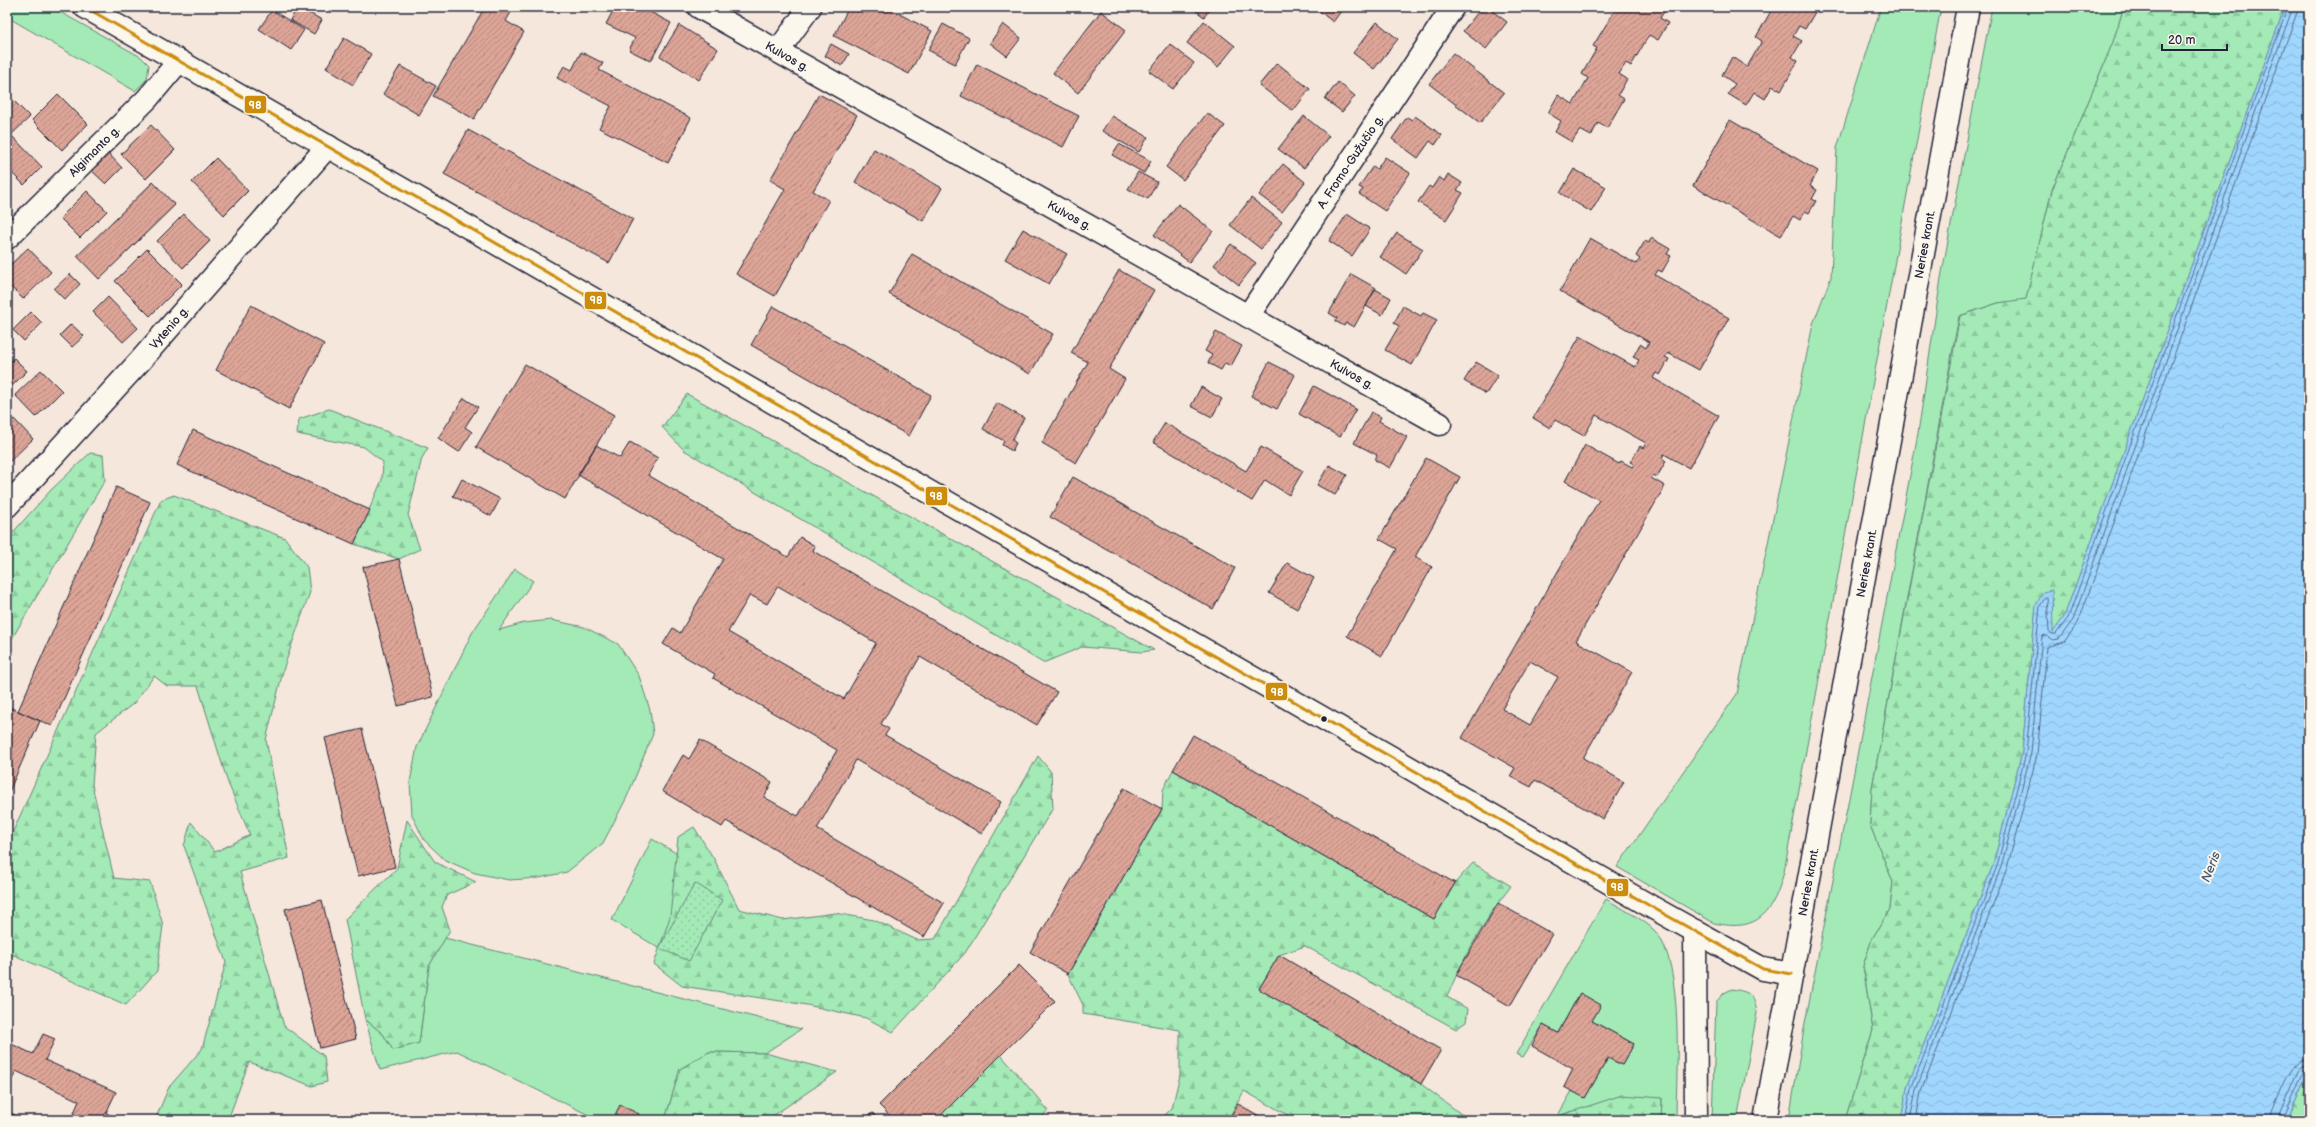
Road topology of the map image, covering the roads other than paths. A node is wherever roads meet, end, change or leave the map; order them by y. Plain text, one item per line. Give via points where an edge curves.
1 (85, 7) edge
2 (699, 7) edge
3 (810, 7) edge
4 (1453, 7) edge
5 (1968, 7) edge
6 (778, 51) junction
7 (179, 61) junction
8 (328, 146) junction
9 (7, 238) edge
10 (1248, 316) junction
11 (1440, 424) dead end
12 (7, 506) edge
13 (1695, 931) junction
14 (1792, 974) junction
15 (1696, 1120) edge
16 (1765, 1120) edge

1 - 7 street
2 - 6 street, Kulvos g.
3 - 6 street
4 - 10 street, A. Fromo-Gužučio g.
5 - 14 street, Neries krant.
6 - 10 street, Kulvos g.
7 - 8 street
7 - 9 street, Algimanto g. via 147,99
8 - 12 street, Vytenio g. via 135,366
8 - 13 street
10 - 11 street, Kulvos g.
13 - 14 street via 1763,969
13 - 15 street
14 - 16 street, Neries krant.

